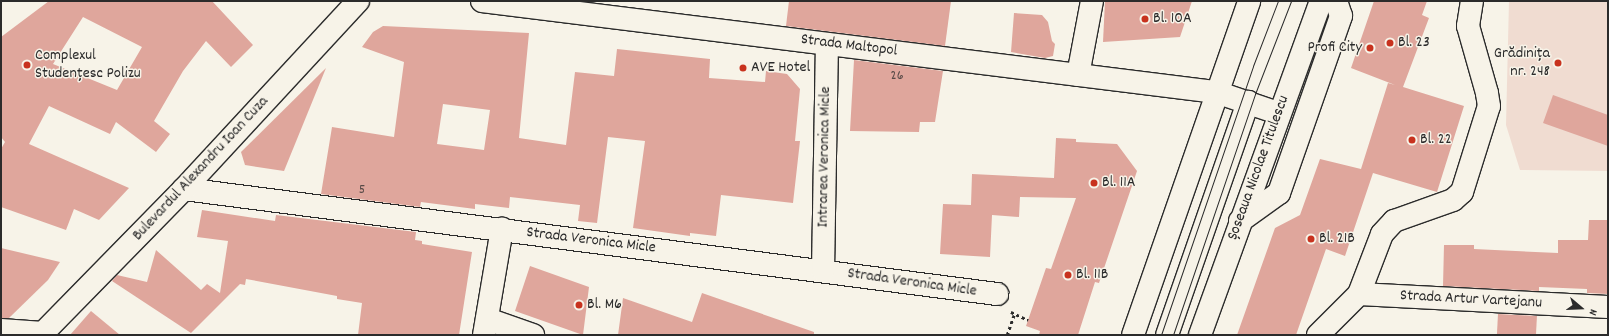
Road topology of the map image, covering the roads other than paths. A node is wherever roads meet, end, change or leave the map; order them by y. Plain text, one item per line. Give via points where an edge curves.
1 (358, 1) edge
2 (482, 1) edge
3 (1092, 1) edge
4 (1249, 1) edge
5 (1320, 1) edge
6 (1336, 1) edge
7 (1472, 1) edge
8 (827, 44) junction
9 (1078, 75) junction
10 (1216, 92) junction
11 (1248, 102) junction
12 (1278, 113) junction
13 (184, 189) junction
14 (1240, 221) junction
15 (502, 229) junction
16 (823, 271) junction
17 (997, 294) dead end
18 (1358, 294) junction
19 (1608, 307) edge
20 (485, 327) edge
21 (1, 330) edge
22 (42, 334) edge
23 (533, 335) edge
24 (1133, 335) edge
25 (1167, 335) edge
26 (1200, 335) edge
27 (1318, 335) edge

1 - 13 street, Bulevardul Alexandru Ioan Cuza
2 - 8 street, Strada Maltopol
3 - 9 street
4 - 10 street
5 - 12 street, Șoseaua Nicolae Titulescu
6 - 14 street via 1341,16 1279,193
7 - 18 street via 1468,26 1488,93 1489,106 1462,192 1453,200 1394,221 1382,234
8 - 9 street, Strada Maltopol
8 - 16 street, Intrarea Veronica Micle
9 - 10 street, Strada Maltopol
10 - 11 street, Strada Maltopol
10 - 24 street
11 - 12 street, Strada Maltopol
11 - 25 street, Șoseaua Nicolae Titulescu
12 - 14 street, Șoseaua Nicolae Titulescu
13 - 15 street, Strada Veronica Micle
13 - 22 street, Bulevardul Alexandru Ioan Cuza
14 - 26 street, Șoseaua Nicolae Titulescu
15 - 16 street, Strada Veronica Micle
15 - 20 street
16 - 17 street, Strada Veronica Micle
18 - 19 street, Strada Artur Vartejanu
18 - 27 street
20 - 23 street
21 - 22 street

